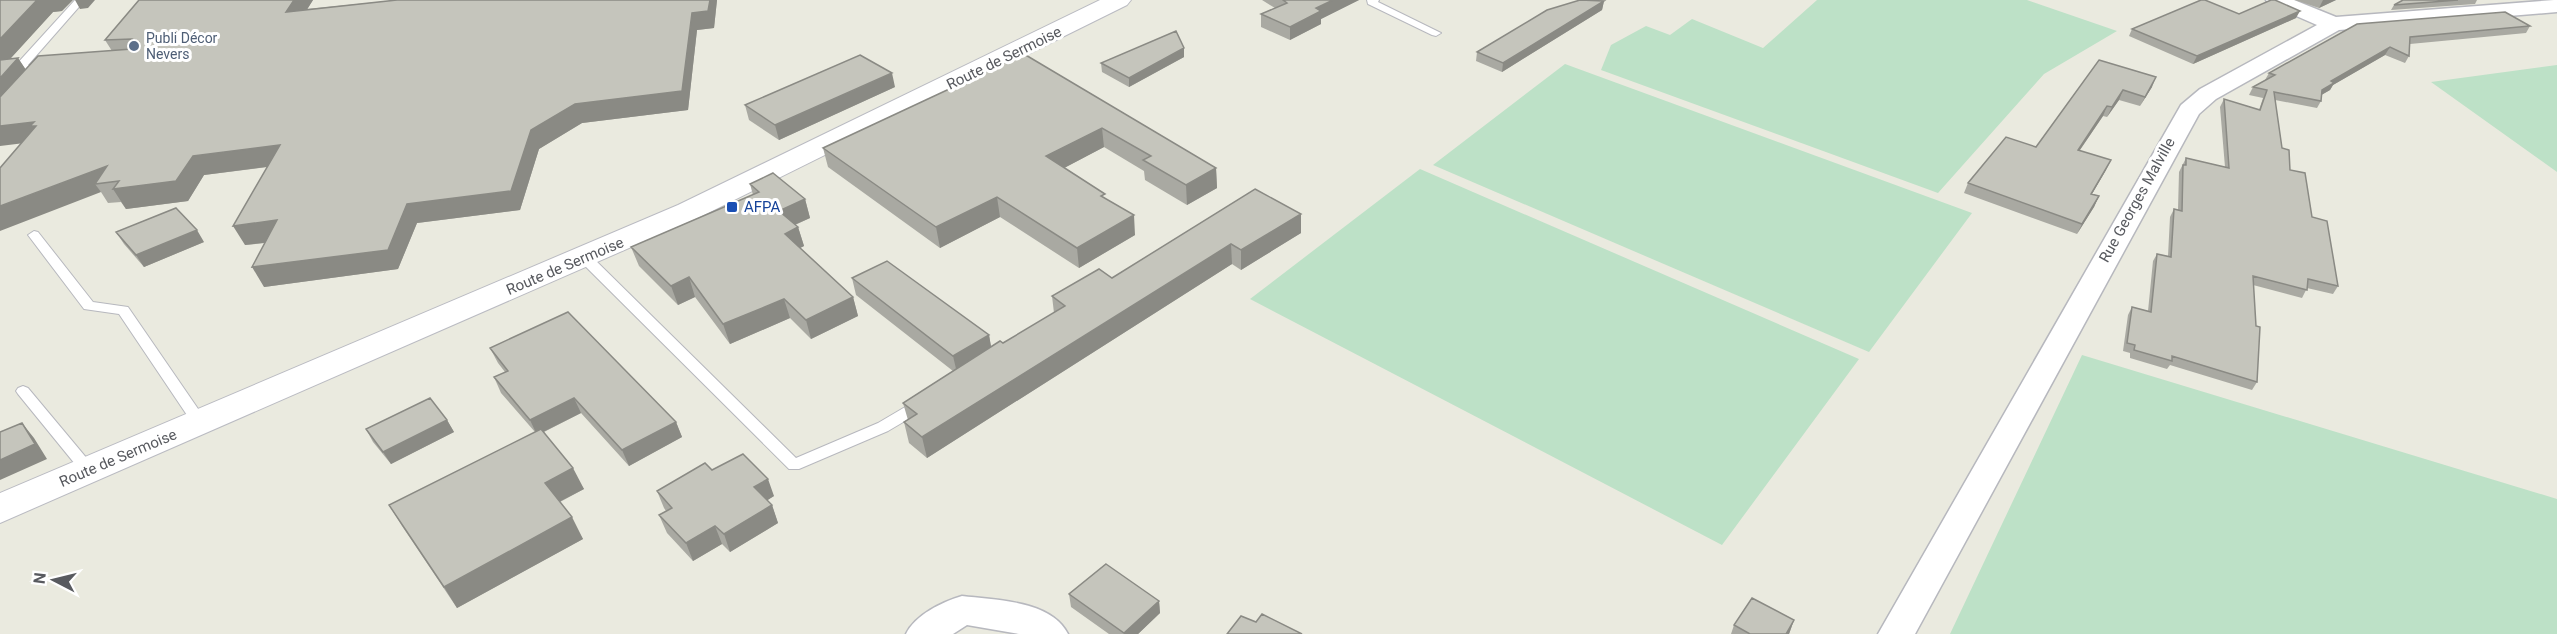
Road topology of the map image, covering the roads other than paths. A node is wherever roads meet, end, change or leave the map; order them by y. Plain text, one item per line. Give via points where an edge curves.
1 (80, 0) edge
2 (1119, 0) edge
3 (1374, 0) edge
4 (2276, 0) edge
5 (2557, 6) edge
6 (2334, 24) junction
7 (1436, 33) dead end
8 (35, 78) edge
9 (34, 234) dead end
10 (585, 258) junction
11 (23, 391) dead end
12 (933, 397) edge
13 (201, 423) junction
14 (88, 471) junction
15 (0, 509) edge
16 (924, 634) edge
17 (1050, 634) edge
18 (1896, 634) edge

1 - 8 lane via 19,68 52,68
2 - 10 main road, Route de Sermoise
3 - 7 lane via 1371,2
4 - 6 street
5 - 6 street, Rue Georges Malville
6 - 18 street, Rue Georges Malville via 2208,94 2188,110
9 - 13 lane via 89,306 123,310
10 - 12 lane via 794,465 883,427
10 - 13 main road, Route de Sermoise
11 - 14 lane
13 - 14 main road, Route de Sermoise
14 - 15 main road, Route de Sermoise
16 - 17 street via 962,610 1023,620

